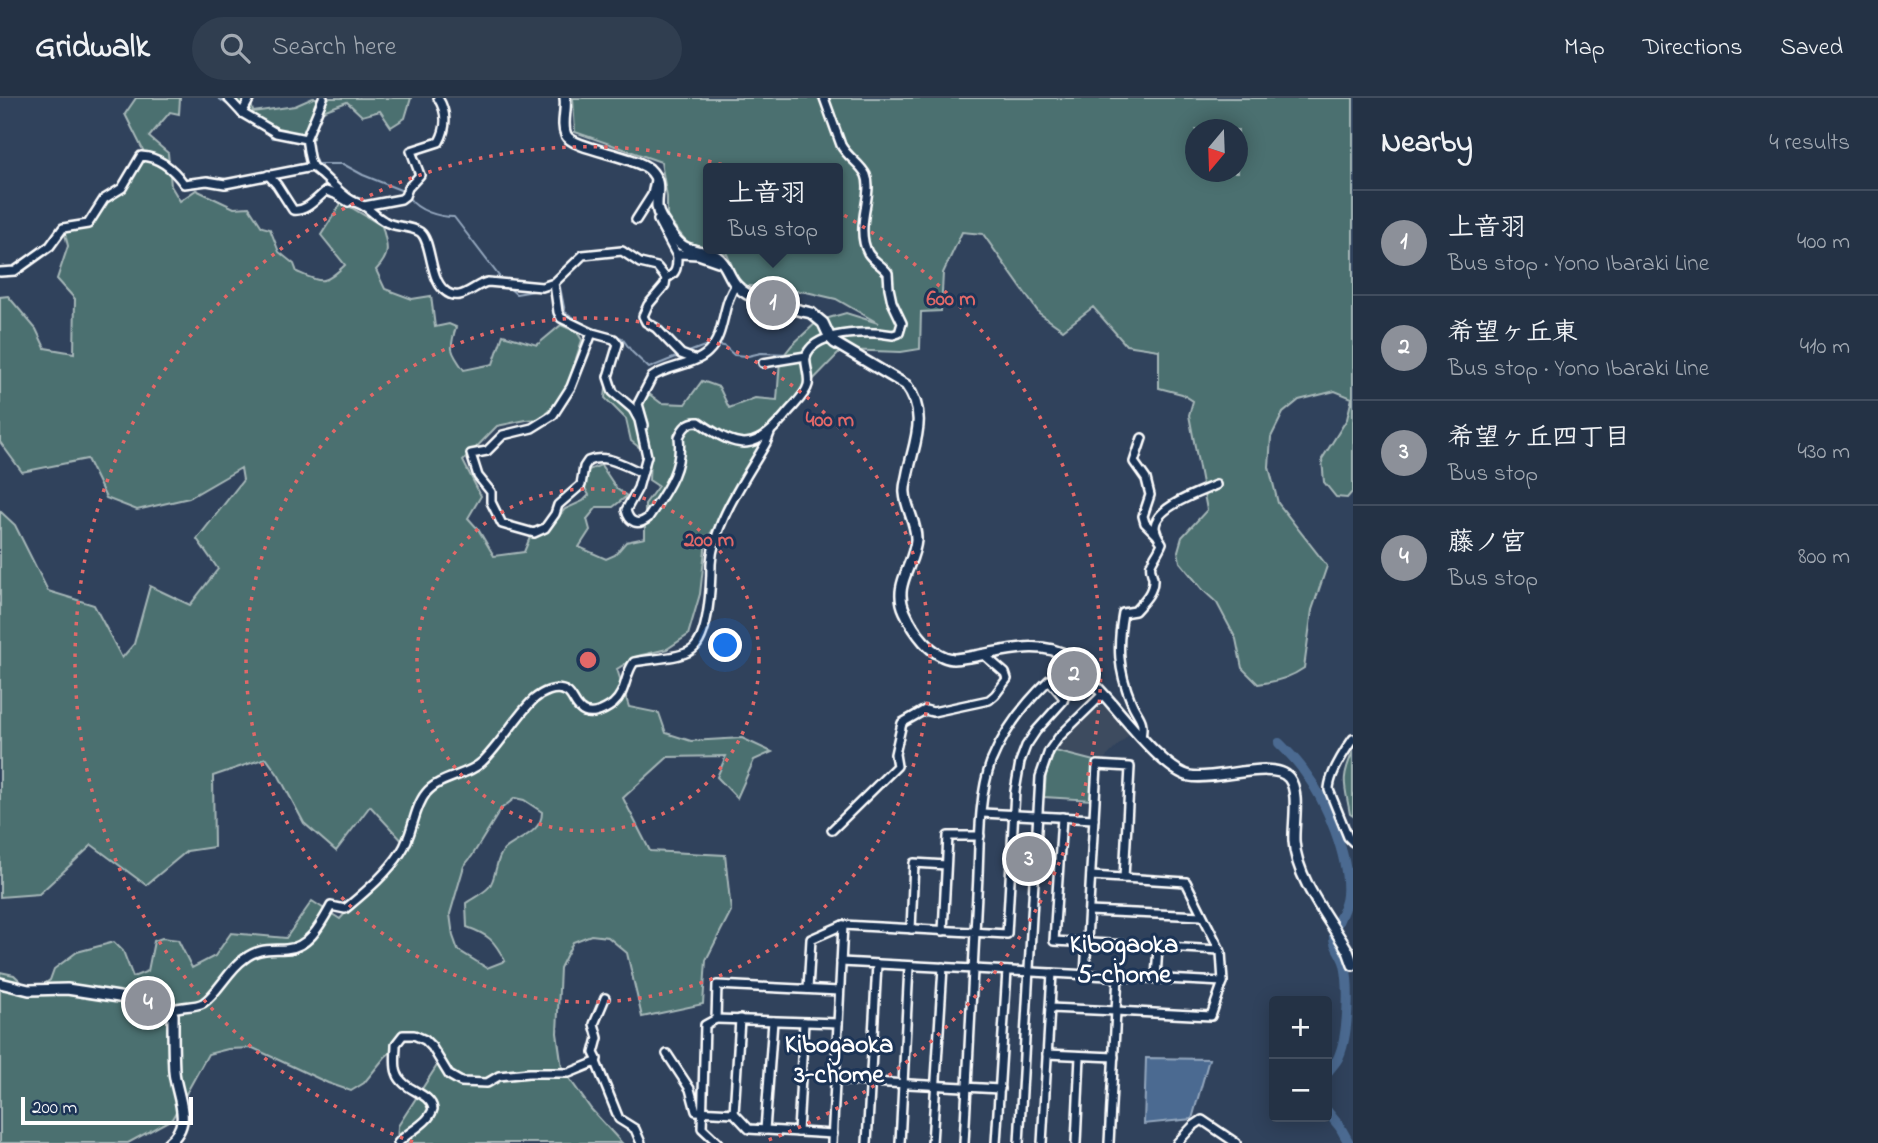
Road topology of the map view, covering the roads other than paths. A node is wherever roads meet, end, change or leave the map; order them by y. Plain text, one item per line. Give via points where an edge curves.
1 (228, 98) edge
2 (250, 98) edge
3 (323, 98) edge
4 (438, 98) edge
5 (565, 98) edge
6 (824, 98) edge
7 (242, 113) junction
8 (306, 139) junction
9 (312, 167) junction
10 (268, 175) junction
11 (657, 178) junction
12 (360, 204) junction
13 (659, 215) junction
14 (636, 220) dead end
15 (703, 252) edge
16 (710, 254) edge
17 (677, 256) junction
18 (722, 261) junction
19 (0, 272) edge
20 (666, 278) junction
21 (554, 283) junction
22 (736, 285) junction
23 (592, 333) junction
24 (830, 338) junction
25 (806, 356) junction
26 (694, 359) junction
27 (763, 363) dead end
28 (769, 433) junction
29 (1142, 438) dead end
30 (643, 440) junction
31 (642, 473) junction
32 (1216, 485) dead end
33 (1158, 536) junction
34 (983, 654) junction
35 (1103, 694) junction
36 (1141, 737) junction
37 (1353, 739) edge
38 (982, 813) junction
39 (1014, 814) junction
40 (1038, 816) junction
41 (1062, 817) junction
42 (1094, 818) junction
43 (832, 830) dead end
44 (980, 836) junction
45 (1353, 842) edge
46 (946, 865) junction
47 (1091, 876) junction
48 (1124, 878) junction
49 (1089, 911) junction
50 (1202, 916) junction
51 (843, 925) junction
52 (911, 929) junction
53 (943, 930) junction
54 (975, 932) junction
55 (1087, 943) junction
56 (1158, 946) junction
57 (1351, 948) edge
58 (1220, 950) junction
59 (841, 962) junction
60 (877, 964) junction
61 (1353, 965) edge
62 (909, 966) junction
63 (943, 967) junction
64 (973, 969) junction
65 (1007, 971) junction
66 (1029, 972) junction
67 (1052, 973) junction
68 (1086, 975) junction
69 (1118, 976) junction
70 (1156, 978) junction
71 (1223, 982) junction
72 (0, 983) edge
73 (808, 989) junction
74 (839, 991) junction
75 (605, 998) dead end
76 (1050, 1009) junction
77 (171, 1010) junction
78 (1116, 1011) junction
79 (716, 1018) junction
80 (740, 1020) junction
81 (773, 1021) junction
82 (804, 1022) junction
83 (838, 1023) junction
84 (667, 1054) dead end
85 (1047, 1054) junction
86 (1080, 1056) junction
87 (1114, 1057) junction
88 (597, 1062) junction
89 (835, 1080) junction
90 (870, 1082) junction
91 (903, 1084) junction
92 (936, 1086) junction
93 (967, 1087) junction
94 (1000, 1089) junction
95 (703, 1111) junction
96 (734, 1113) junction
97 (765, 1130) junction
98 (798, 1132) junction
99 (833, 1134) junction
100 (168, 1143) edge
101 (398, 1143) edge
102 (641, 1143) edge
103 (718, 1143) edge
104 (832, 1143) edge
105 (867, 1143) edge
106 (900, 1143) edge
107 (932, 1143) edge
108 (964, 1143) edge
109 (996, 1143) edge
110 (1019, 1143) edge
111 (1042, 1143) edge
112 (1076, 1143) edge
113 (1109, 1143) edge
114 (1177, 1143) edge
115 (1236, 1143) edge

1 - 7 street
2 - 7 street
3 - 8 street
4 - 12 street via 443,106 444,132 439,142 411,151 420,175 405,196
5 - 11 main road via 569,139 633,160
6 - 24 street via 841,145 867,178 864,240 869,253 888,273 892,302 902,323 899,333 892,335 850,332
7 - 8 street via 276,133
8 - 9 street
9 - 10 street
9 - 12 street
10 - 12 street via 293,210 305,209 326,191
10 - 19 street via 225,184 184,184 160,161 141,156 122,188 104,199 88,224 63,228 50,246 15,271
11 - 13 main road
11 - 14 street
12 - 21 street via 385,223 420,233 432,268 444,290 452,294 467,294 488,282
13 - 15 main road via 683,247
13 - 17 street
16 - 18 main road
17 - 18 street
17 - 20 street via 675,272
18 - 22 main road
20 - 21 street via 657,267 622,251 583,255
20 - 26 street via 643,316 681,354
21 - 23 street via 561,317
22 - 24 main road via 750,296 811,313
22 - 26 street via 715,344 706,355
23 - 30 street via 617,341 608,377 613,392 633,409
23 - 31 street via 571,387 553,415 532,428 503,435 487,451 471,454 478,476 491,492 502,524 534,533 545,528 558,505 581,485 588,461 601,457
24 - 25 street via 811,347
24 - 34 main road via 906,386 918,406 905,489 916,538 901,584 905,612 934,651 953,659
25 - 27 street
25 - 28 street via 808,387
26 - 30 street via 652,377 638,404
28 - 31 street via 744,444 720,438 699,422 688,424 679,437 678,463 671,480 648,518 639,523 632,521 626,510
28 - 77 street via 719,528 704,629 697,646 689,653 634,662 621,694 597,713 580,710 564,690 546,691 533,700 480,765 426,793 402,852 345,909 331,906 316,931 293,948 268,948 244,959 203,1003
29 - 33 street via 1134,462 1150,495 1145,523
30 - 31 street via 647,456
32 - 33 street via 1170,505 1156,520
33 - 36 street via 1162,543 1150,570 1151,590 1135,611 1123,613 1119,634 1122,672 1143,725
34 - 35 main road via 1046,647 1058,650
34 - 43 street via 1006,673 1007,679 995,695 989,700 925,710 902,723 897,766
35 - 36 main road
35 - 40 street via 1049,751 1040,777
36 - 57 main road via 1179,773 1205,777 1269,769 1288,776 1294,795 1296,856 1308,885
37 - 45 street via 1329,785
38 - 39 street
38 - 39 street via 990,764 999,744 1027,701 1049,680 1064,698 1026,746 1016,779
38 - 44 street
39 - 40 street
39 - 54 street via 1007,934
40 - 41 street
40 - 66 street
41 - 42 street
41 - 55 street via 1054,941
42 - 47 street
42 - 48 street via 1097,765 1130,767
44 - 46 street via 948,835
44 - 54 street
46 - 52 street via 915,863
46 - 53 street
47 - 48 street
47 - 49 street
48 - 50 street via 1186,882
49 - 50 street
49 - 55 street
50 - 58 street
51 - 52 street
51 - 59 street
51 - 73 street via 811,939
52 - 53 street
53 - 54 street
54 - 64 street
55 - 56 street
55 - 68 street
56 - 58 street
56 - 70 street
57 - 61 main road
58 - 71 street
59 - 60 street
59 - 74 street
60 - 62 street
60 - 90 street
62 - 63 street
62 - 91 street
63 - 64 street
63 - 92 street
64 - 65 street
64 - 93 street
65 - 66 street
65 - 94 street
66 - 67 street
66 - 110 street
67 - 68 street
67 - 76 street
68 - 69 street
69 - 70 street
69 - 78 street
70 - 71 street
71 - 78 street via 1211,1016
72 - 77 main road via 29,990 67,989 119,997
73 - 74 street
73 - 79 street via 718,985
74 - 83 street
75 - 88 street via 594,1024
76 - 78 street
76 - 85 street
77 - 100 main road via 183,1119
78 - 87 street
79 - 80 street
79 - 95 street via 705,1026
80 - 81 street
80 - 96 street
81 - 82 street
81 - 97 street
82 - 83 street
82 - 98 street
83 - 89 street
84 - 95 street via 690,1089 696,1111
85 - 86 street
85 - 111 street
86 - 87 street
86 - 112 street
87 - 113 street
88 - 101 street via 569,1073 461,1082 449,1075 425,1040 404,1035 396,1044 397,1072 410,1088 429,1099 433,1109 430,1119
88 - 102 street via 619,1119 635,1129
89 - 90 street
89 - 99 street
90 - 91 street
90 - 105 street
91 - 92 street
91 - 106 street
92 - 93 street
92 - 107 street
93 - 94 street
93 - 108 street
94 - 109 street
95 - 96 street
95 - 103 street via 702,1128
96 - 97 street via 749,1129
97 - 98 street
98 - 99 street
99 - 104 street
114 - 115 street via 1202,1120

